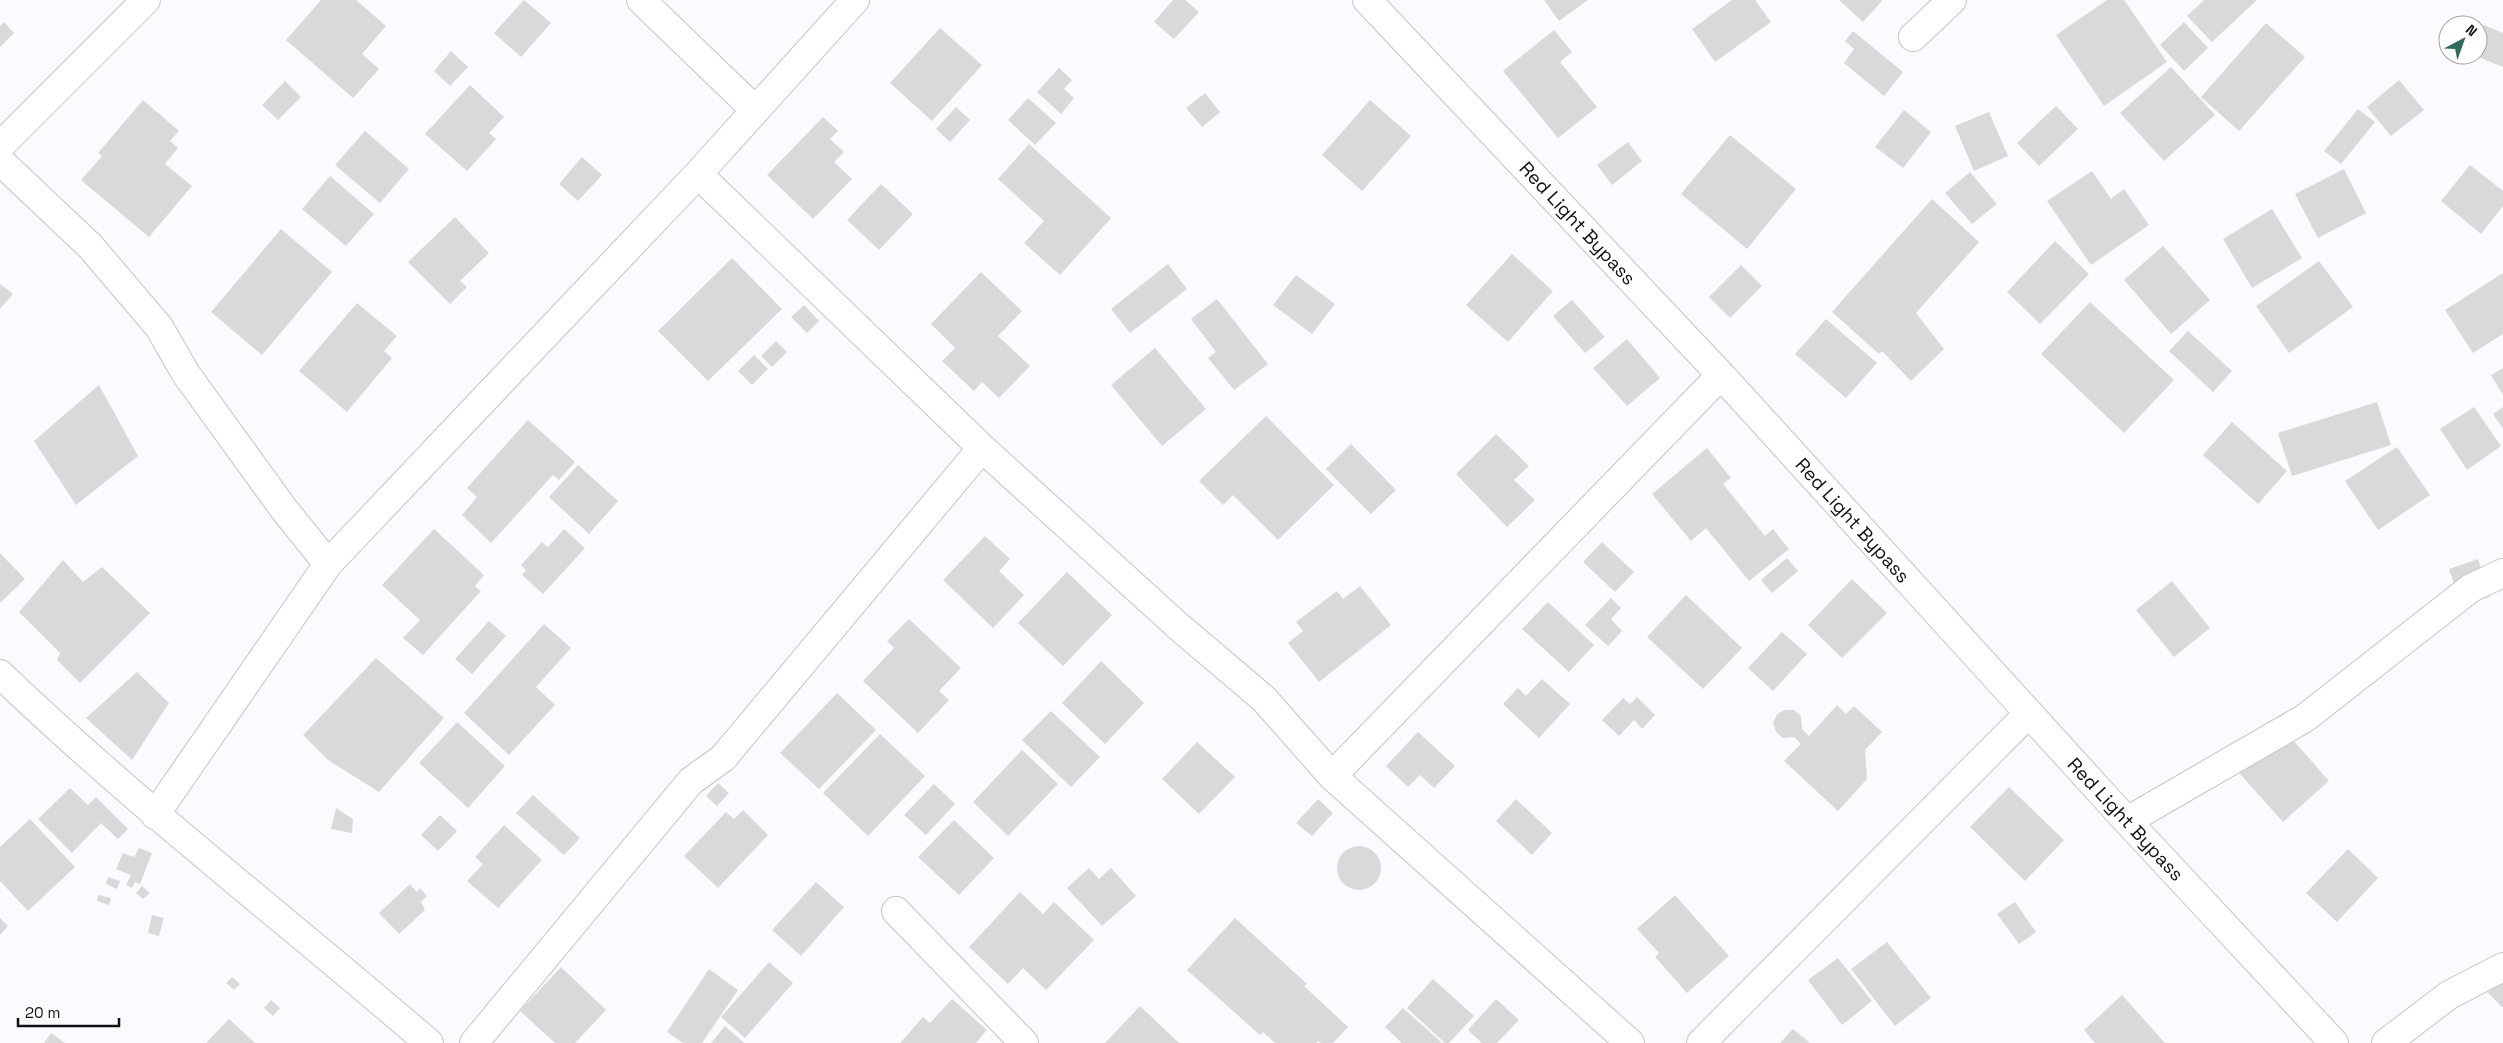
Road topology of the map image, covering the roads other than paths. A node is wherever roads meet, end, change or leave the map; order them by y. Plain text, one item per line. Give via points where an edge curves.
1 (146, 0) edge
2 (641, 0) edge
3 (855, 0) edge
4 (1368, 0) edge
5 (1952, 0) edge
6 (1913, 37) dead end
7 (754, 110) junction
8 (0, 146) edge
9 (0, 161) edge
10 (698, 174) junction
11 (1721, 375) junction
12 (982, 448) junction
13 (328, 564) junction
14 (2503, 573) edge
15 (0, 674) edge
16 (2029, 713) junction
17 (1332, 776) junction
18 (154, 815) junction
19 (2127, 820) junction
20 (896, 911) dead end
21 (2503, 967) edge
22 (429, 1043) edge
23 (474, 1043) edge
24 (1024, 1043) edge
25 (1630, 1043) edge
26 (1701, 1043) edge
27 (2334, 1043) edge
28 (2386, 1043) edge

1 - 8 street
2 - 7 street
3 - 7 street
4 - 11 street, Red Light Bypass
5 - 6 street
7 - 10 street
9 - 13 street via 90,246 159,327 186,374 282,508
10 - 12 street
10 - 13 street
11 - 16 street, Red Light Bypass
11 - 17 street
12 - 17 street via 1178,626 1264,699
12 - 23 street via 723,758 691,781
13 - 18 street
14 - 19 street via 2471,588 2305,718
15 - 18 street
16 - 19 street, Red Light Bypass
16 - 26 street
17 - 25 street
18 - 22 street via 338,964
19 - 27 street, Red Light Bypass
20 - 24 street
21 - 28 street via 2449,995

